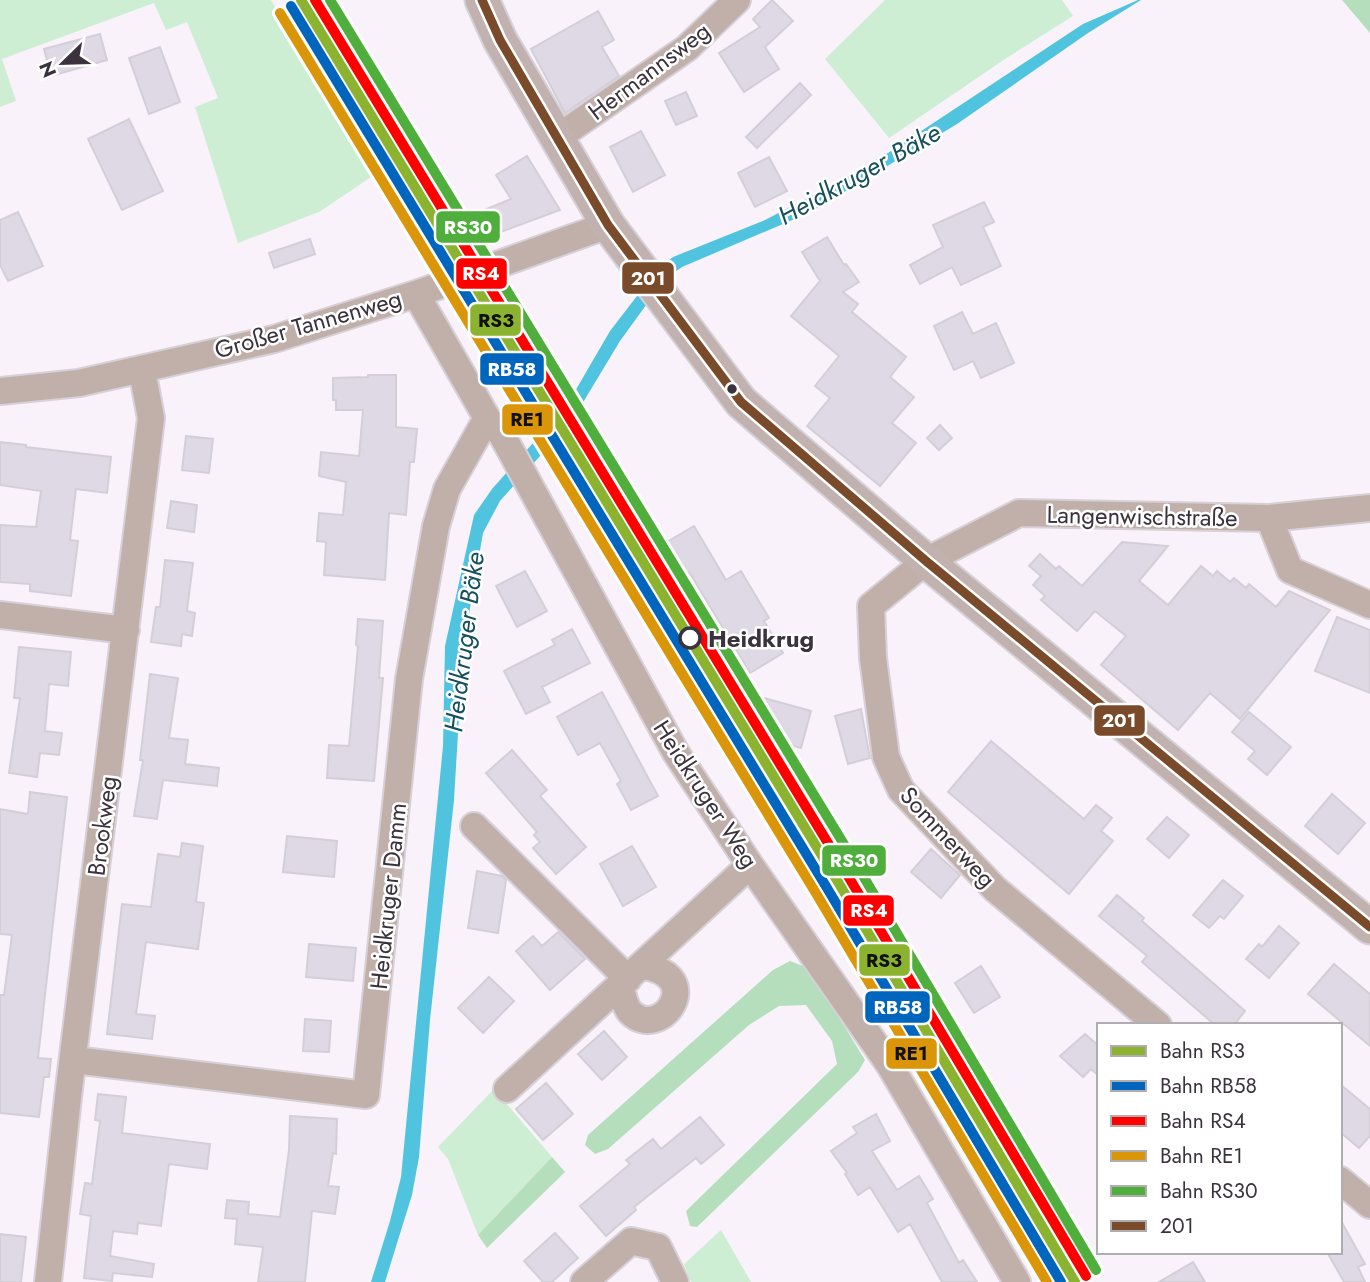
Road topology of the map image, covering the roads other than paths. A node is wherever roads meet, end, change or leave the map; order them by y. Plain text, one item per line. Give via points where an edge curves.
1 (482, 0) edge
2 (737, 0) edge
3 (557, 138) junction
4 (608, 226) junction
5 (416, 294) junction
6 (142, 370) junction
7 (0, 391) edge
8 (494, 427) junction
9 (1370, 508) edge
10 (1269, 519) junction
11 (926, 561) junction
12 (1370, 605) edge
13 (0, 615) edge
14 (126, 630) junction
15 (474, 827) dead end
16 (750, 865) junction
17 (1370, 927) edge
18 (630, 977) junction
19 (1156, 1023) edge
20 (74, 1060) junction
21 (507, 1089) dead end
22 (1342, 1182) edge
23 (1370, 1205) edge
24 (48, 1282) edge
25 (584, 1282) edge
26 (675, 1282) edge
27 (1017, 1282) edge

1 - 3 main road
2 - 3 street, Hermannsweg via 687,48
3 - 4 main road
4 - 5 street, Großer Tannenweg
4 - 11 main road via 741,402
5 - 6 street, Großer Tannenweg via 274,339
5 - 8 street, Heidkruger Weg
6 - 7 street, Großer Tannenweg via 79,383
6 - 14 street, Brookweg via 151,418
8 - 16 street, Heidkruger Weg via 676,753
8 - 20 street, Heidkruger Damm via 447,489 436,526 409,679 366,1095
9 - 10 street, Langenwischstraße
10 - 11 street, Langenwischstraße via 1019,513
10 - 12 street via 1290,570
11 - 17 main road
11 - 19 street, Sommerweg via 871,606 886,757 901,790 995,889
13 - 14 street
14 - 20 street, Brookweg
15 - 18 street
16 - 18 street
16 - 27 street, Heidkruger Weg via 889,1064
18 - 21 street
20 - 24 street, Brookweg
22 - 23 street
25 - 26 street via 631,1241 658,1247

